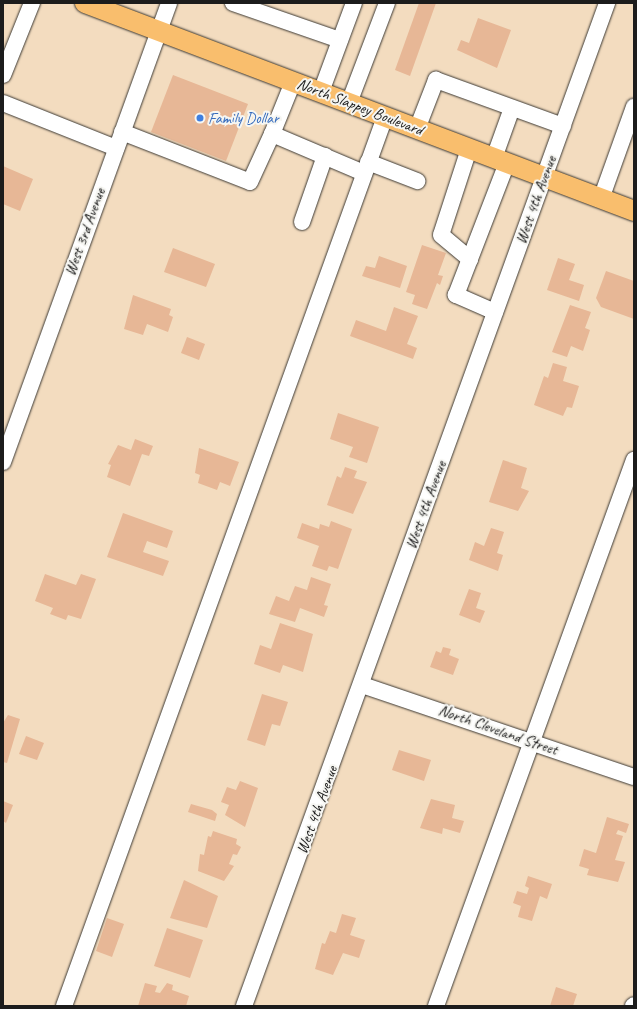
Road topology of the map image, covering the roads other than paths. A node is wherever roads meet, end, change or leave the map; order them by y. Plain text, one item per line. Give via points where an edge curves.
1 (32, 3) edge
2 (85, 3) edge
3 (169, 3) edge
4 (232, 3) edge
5 (354, 3) edge
6 (387, 3) edge
7 (607, 3) edge
8 (159, 31) junction
9 (340, 40) junction
10 (3, 75) edge
11 (293, 82) junction
12 (320, 92) junction
13 (3, 103) edge
14 (349, 103) junction
15 (634, 107) edge
16 (512, 108) junction
17 (385, 117) junction
18 (563, 126) junction
19 (417, 129) junction
20 (122, 132) junction
21 (272, 134) junction
22 (116, 148) junction
23 (469, 149) junction
24 (325, 156) junction
25 (500, 160) junction
26 (366, 168) junction
27 (544, 177) junction
28 (417, 180) dead end
29 (601, 199) junction
30 (634, 211) edge
31 (302, 222) dead end
32 (470, 259) junction
33 (495, 312) junction
34 (634, 460) edge
35 (3, 462) edge
36 (362, 685) junction
37 (532, 742) junction
38 (634, 777) edge
39 (64, 1006) edge
40 (244, 1006) edge
41 (436, 1006) edge

1 - 10 street
2 - 8 main road, North Slappey Boulevard
3 - 8 street, West 3rd Avenue
4 - 9 street
5 - 9 street
6 - 14 street
7 - 18 street, West 4th Avenue
8 - 11 main road, North Slappey Boulevard
8 - 20 street, West 3rd Avenue
9 - 12 street
11 - 12 main road, North Slappey Boulevard
11 - 21 street
12 - 14 main road, North Slappey Boulevard
13 - 22 street
14 - 17 main road, North Slappey Boulevard
15 - 29 street
16 - 18 street
16 - 19 street via 436,80
16 - 25 street
17 - 19 main road, North Slappey Boulevard
17 - 26 street
18 - 27 street, West 4th Avenue
19 - 23 main road, North Slappey Boulevard
20 - 21 street via 250,182
20 - 22 street, West 3rd Avenue
21 - 24 street
22 - 35 street, West 3rd Avenue
23 - 25 main road, North Slappey Boulevard
23 - 32 street via 441,235
24 - 26 street
24 - 31 street
25 - 27 main road, North Slappey Boulevard
25 - 32 street
26 - 28 street
26 - 39 street
27 - 29 main road, North Slappey Boulevard
27 - 33 street, West 4th Avenue
29 - 30 main road, North Slappey Boulevard
32 - 33 street via 456,295
33 - 36 street, West 4th Avenue
34 - 37 street
36 - 37 street, North Cleveland Street
36 - 40 street, West 4th Avenue
37 - 38 street, North Cleveland Street
37 - 41 street

